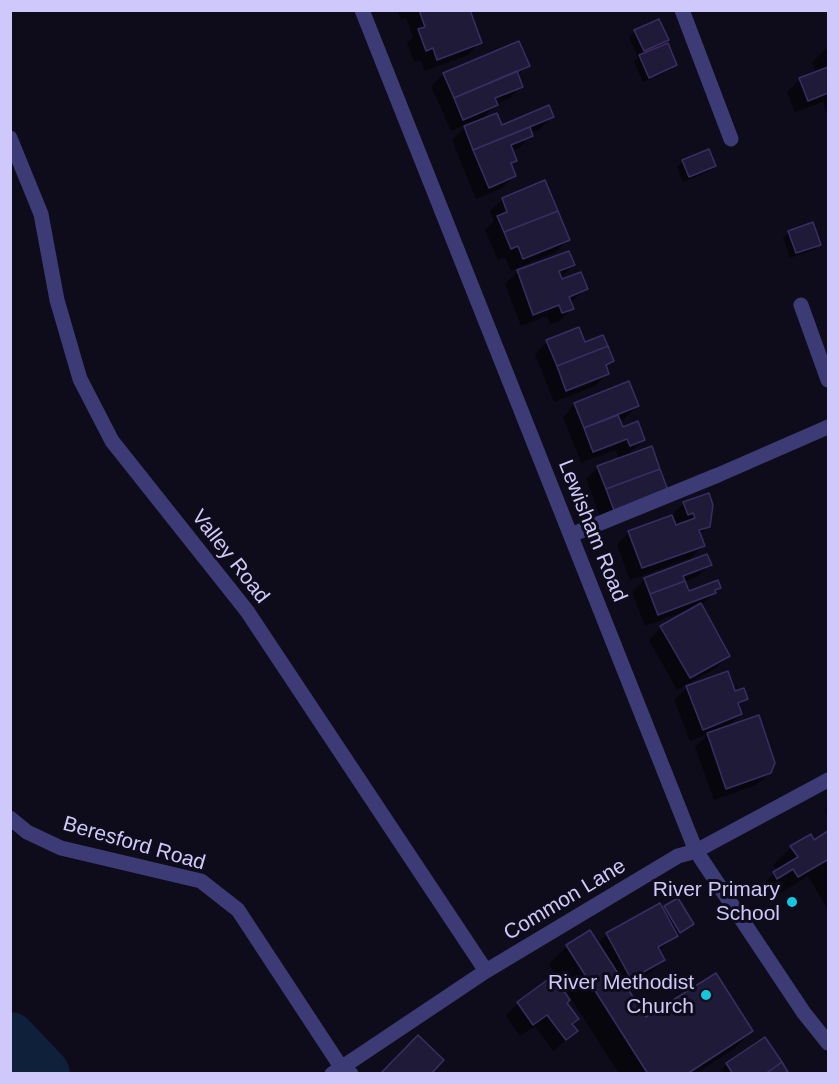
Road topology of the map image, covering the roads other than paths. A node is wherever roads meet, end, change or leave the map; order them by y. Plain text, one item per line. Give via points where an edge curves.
1 (362, 10) edge
2 (682, 10) edge
3 (10, 138) edge
4 (731, 139) dead end
5 (801, 305) dead end
6 (828, 380) edge
7 (828, 427) edge
8 (571, 535) junction
9 (828, 780) edge
10 (10, 818) edge
11 (696, 851) junction
12 (486, 971) junction
13 (828, 1042) edge
14 (341, 1071) edge

1 - 8 street, Lewisham Road
2 - 4 street
3 - 12 street, Valley Road via 41,214 57,300 80,379 112,441 247,611
5 - 6 street
7 - 8 street
8 - 11 street, Lewisham Road
9 - 11 street, Common Lane
10 - 14 street, Beresford Road via 27,832 61,848 201,881 238,910
11 - 12 street, Common Lane via 678,856
11 - 13 street, Lewisham Road
12 - 14 street, Common Lane

